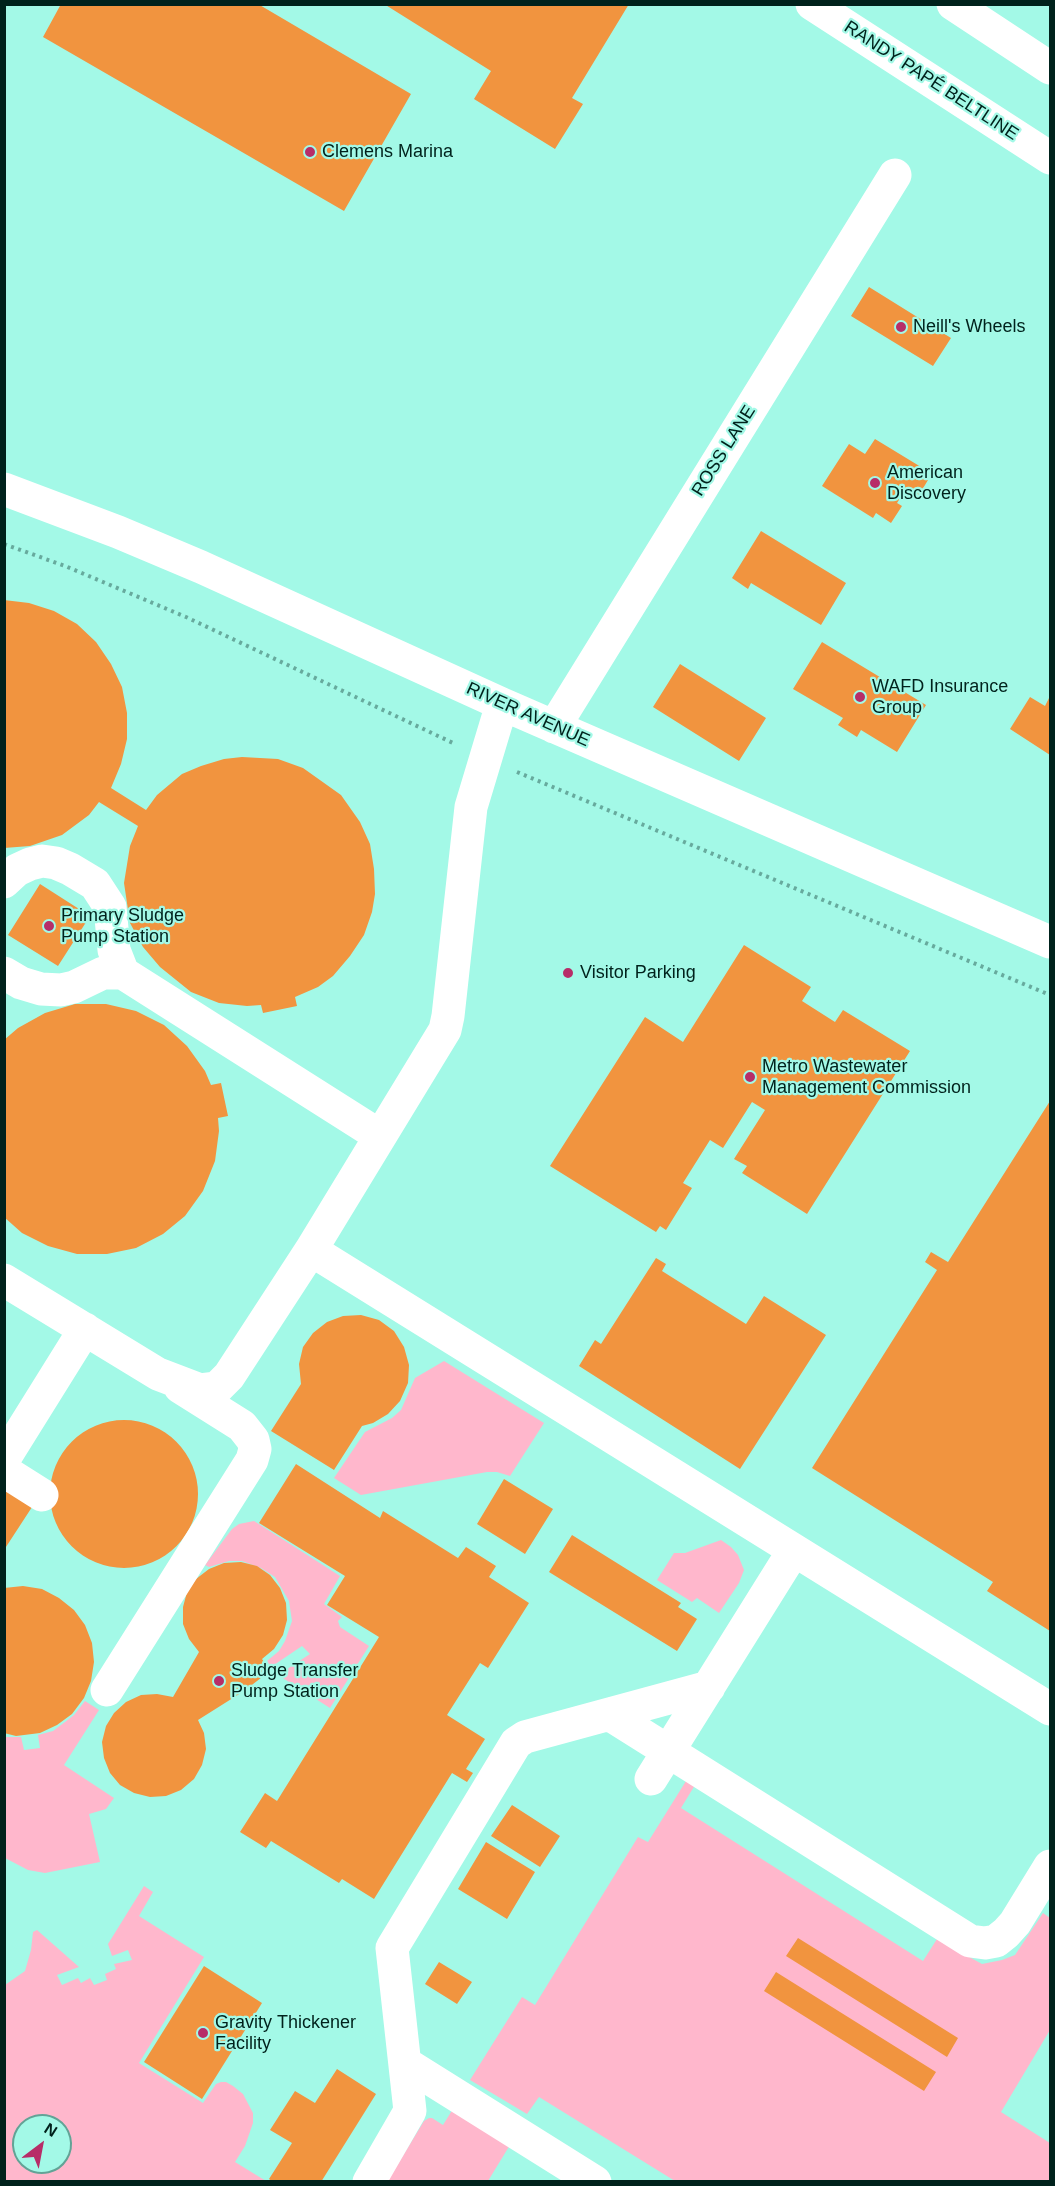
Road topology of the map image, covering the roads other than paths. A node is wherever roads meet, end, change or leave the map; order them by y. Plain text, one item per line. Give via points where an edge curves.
1 (812, 4) edge
2 (953, 4) edge
3 (1050, 68) edge
4 (1050, 158) edge
5 (895, 175) dead end
6 (4, 489) edge
7 (502, 704) junction
8 (554, 727) junction
9 (4, 882) edge
10 (112, 935) junction
11 (1050, 942) edge
12 (4, 973) edge
13 (123, 973) junction
14 (91, 979) junction
15 (380, 1136) junction
16 (311, 1250) junction
17 (4, 1280) edge
18 (85, 1329) junction
19 (158, 1374) junction
20 (230, 1376) junction
21 (226, 1416) junction
22 (4, 1459) edge
23 (4, 1471) edge
24 (42, 1495) dead end
25 (794, 1550) junction
26 (709, 1687) junction
27 (107, 1690) dead end
28 (1050, 1709) edge
29 (609, 1714) junction
30 (669, 1751) junction
31 (651, 1779) dead end
32 (1050, 1866) edge
33 (405, 2063) junction
34 (369, 2181) edge
35 (595, 2181) edge

1 - 4 main road, RANDY PAPÉ BELTLINE
2 - 3 main road
5 - 8 main road, ROSS LANE
6 - 7 main road, RIVER AVENUE via 201,567
7 - 8 main road, RIVER AVENUE
7 - 15 main road via 471,807 445,1030
8 - 11 main road, RIVER AVENUE
9 - 10 main road via 17,870 42,861 70,869 95,884 103,894 110,907
10 - 13 main road
10 - 14 main road via 106,957
12 - 14 main road via 41,989 61,990
13 - 14 main road via 103,973
13 - 15 main road
15 - 16 main road
16 - 20 main road
16 - 25 main road
17 - 18 main road
18 - 19 main road
18 - 22 main road
19 - 20 main road via 200,1390 217,1388
19 - 21 main road
20 - 21 main road via 223,1394
21 - 27 main road via 242,1426 253,1440 252,1460
23 - 24 main road
25 - 26 main road
25 - 28 main road
26 - 29 main road
26 - 30 main road
29 - 30 main road
29 - 33 main road via 525,1737 516,1743 395,1941 392,1956
30 - 31 main road
30 - 32 main road via 970,1941 996,1941 1006,1933
33 - 34 main road via 410,2111
33 - 35 main road

